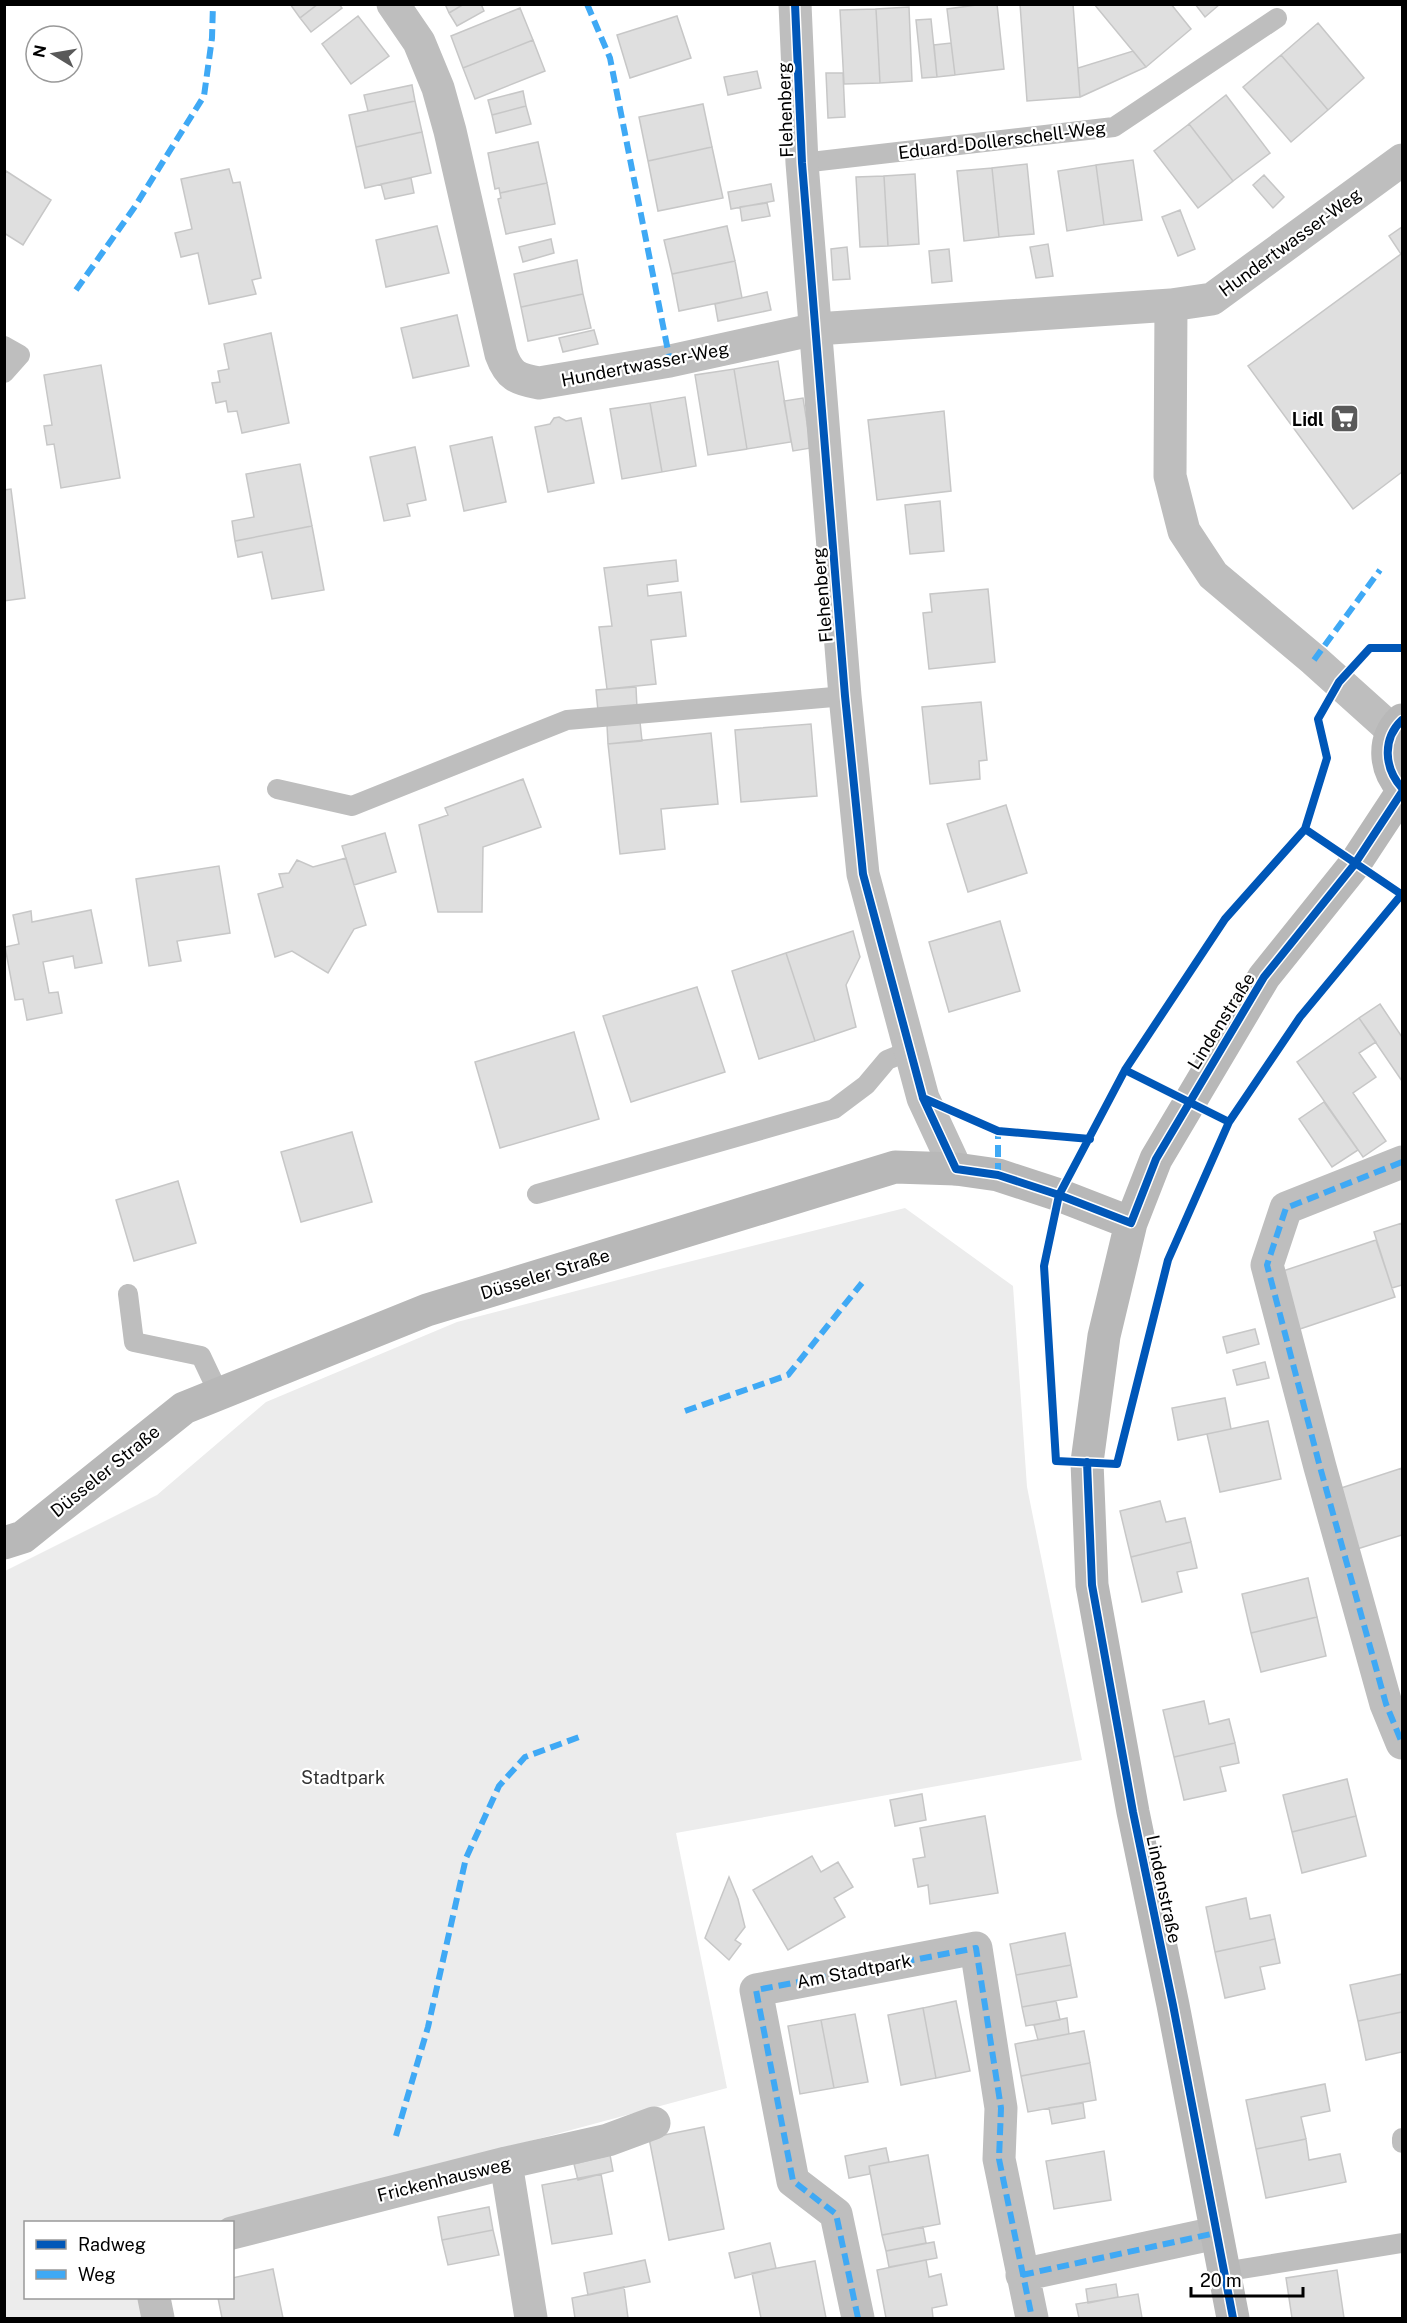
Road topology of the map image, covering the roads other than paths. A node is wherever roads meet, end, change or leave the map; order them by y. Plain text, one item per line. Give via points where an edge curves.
1 (393, 4) edge
2 (795, 4) edge
3 (1276, 18) dead end
4 (1402, 160) edge
5 (802, 163) junction
6 (1171, 305) junction
7 (816, 329) junction
8 (4, 346) edge
9 (4, 373) edge
10 (845, 696) junction
11 (1398, 725) edge
12 (277, 789) dead end
13 (1402, 790) edge
14 (909, 1051) junction
15 (1402, 1162) edge
16 (956, 1169) junction
17 (537, 1194) dead end
18 (1131, 1223) junction
19 (128, 1294) dead end
20 (219, 1394) junction
21 (4, 1543) edge
22 (1402, 1743) edge
23 (654, 2123) dead end
24 (1402, 2138) edge
25 (1402, 2143) edge
26 (506, 2163) junction
27 (234, 2232) edge
28 (1216, 2233) junction
29 (1402, 2243) edge
30 (1224, 2272) junction
31 (1022, 2275) junction
32 (154, 2299) edge
33 (158, 2319) edge
34 (531, 2319) edge
35 (858, 2319) edge
36 (1032, 2319) edge
37 (1233, 2319) edge

1 - 7 street, Hundertwasser-Weg via 419,42 438,88 501,354 507,369 520,380 539,383 572,378
2 - 5 street, Flehenberg
3 - 5 lane, Eduard-Dollerschell-Weg via 1114,128
4 - 6 street, Hundertwasser-Weg via 1212,299
5 - 7 street, Flehenberg
6 - 7 street, Hundertwasser-Weg
6 - 11 street via 1170,476 1184,531 1213,575
7 - 10 street, Flehenberg
8 - 9 lane via 20,355
10 - 12 lane via 567,720 352,806
10 - 14 street, Flehenberg via 863,873
11 - 13 main road via 1388,744 1387,757 1390,771
13 - 18 main road, Lindenstraße via 1354,865 1264,977 1156,1159
14 - 16 street, Flehenberg via 923,1098
14 - 17 lane via 887,1060 866,1084 834,1109
15 - 22 street via 1286,1208 1267,1265 1386,1704
16 - 18 main road, Düsseler Straße via 998,1175
16 - 20 main road, Düsseler Straße via 895,1167 438,1306
18 - 28 main road, Lindenstraße via 1104,1336 1086,1462 1092,1585
19 - 20 lane via 134,1342 201,1356
20 - 21 main road, Düsseler Straße via 184,1408 23,1537
23 - 26 street, Frickenhausweg via 608,2140
24 - 25 lane
26 - 27 street, Frickenhausweg
26 - 34 street
28 - 30 main road, Lindenstraße
28 - 31 street
29 - 30 lane
30 - 37 main road, Lindenstraße
31 - 35 street, Am Stadtpark via 999,2159 1002,2109 976,1948 756,1990 793,2181 836,2214
31 - 36 street, Am Stadtpark
32 - 33 street

